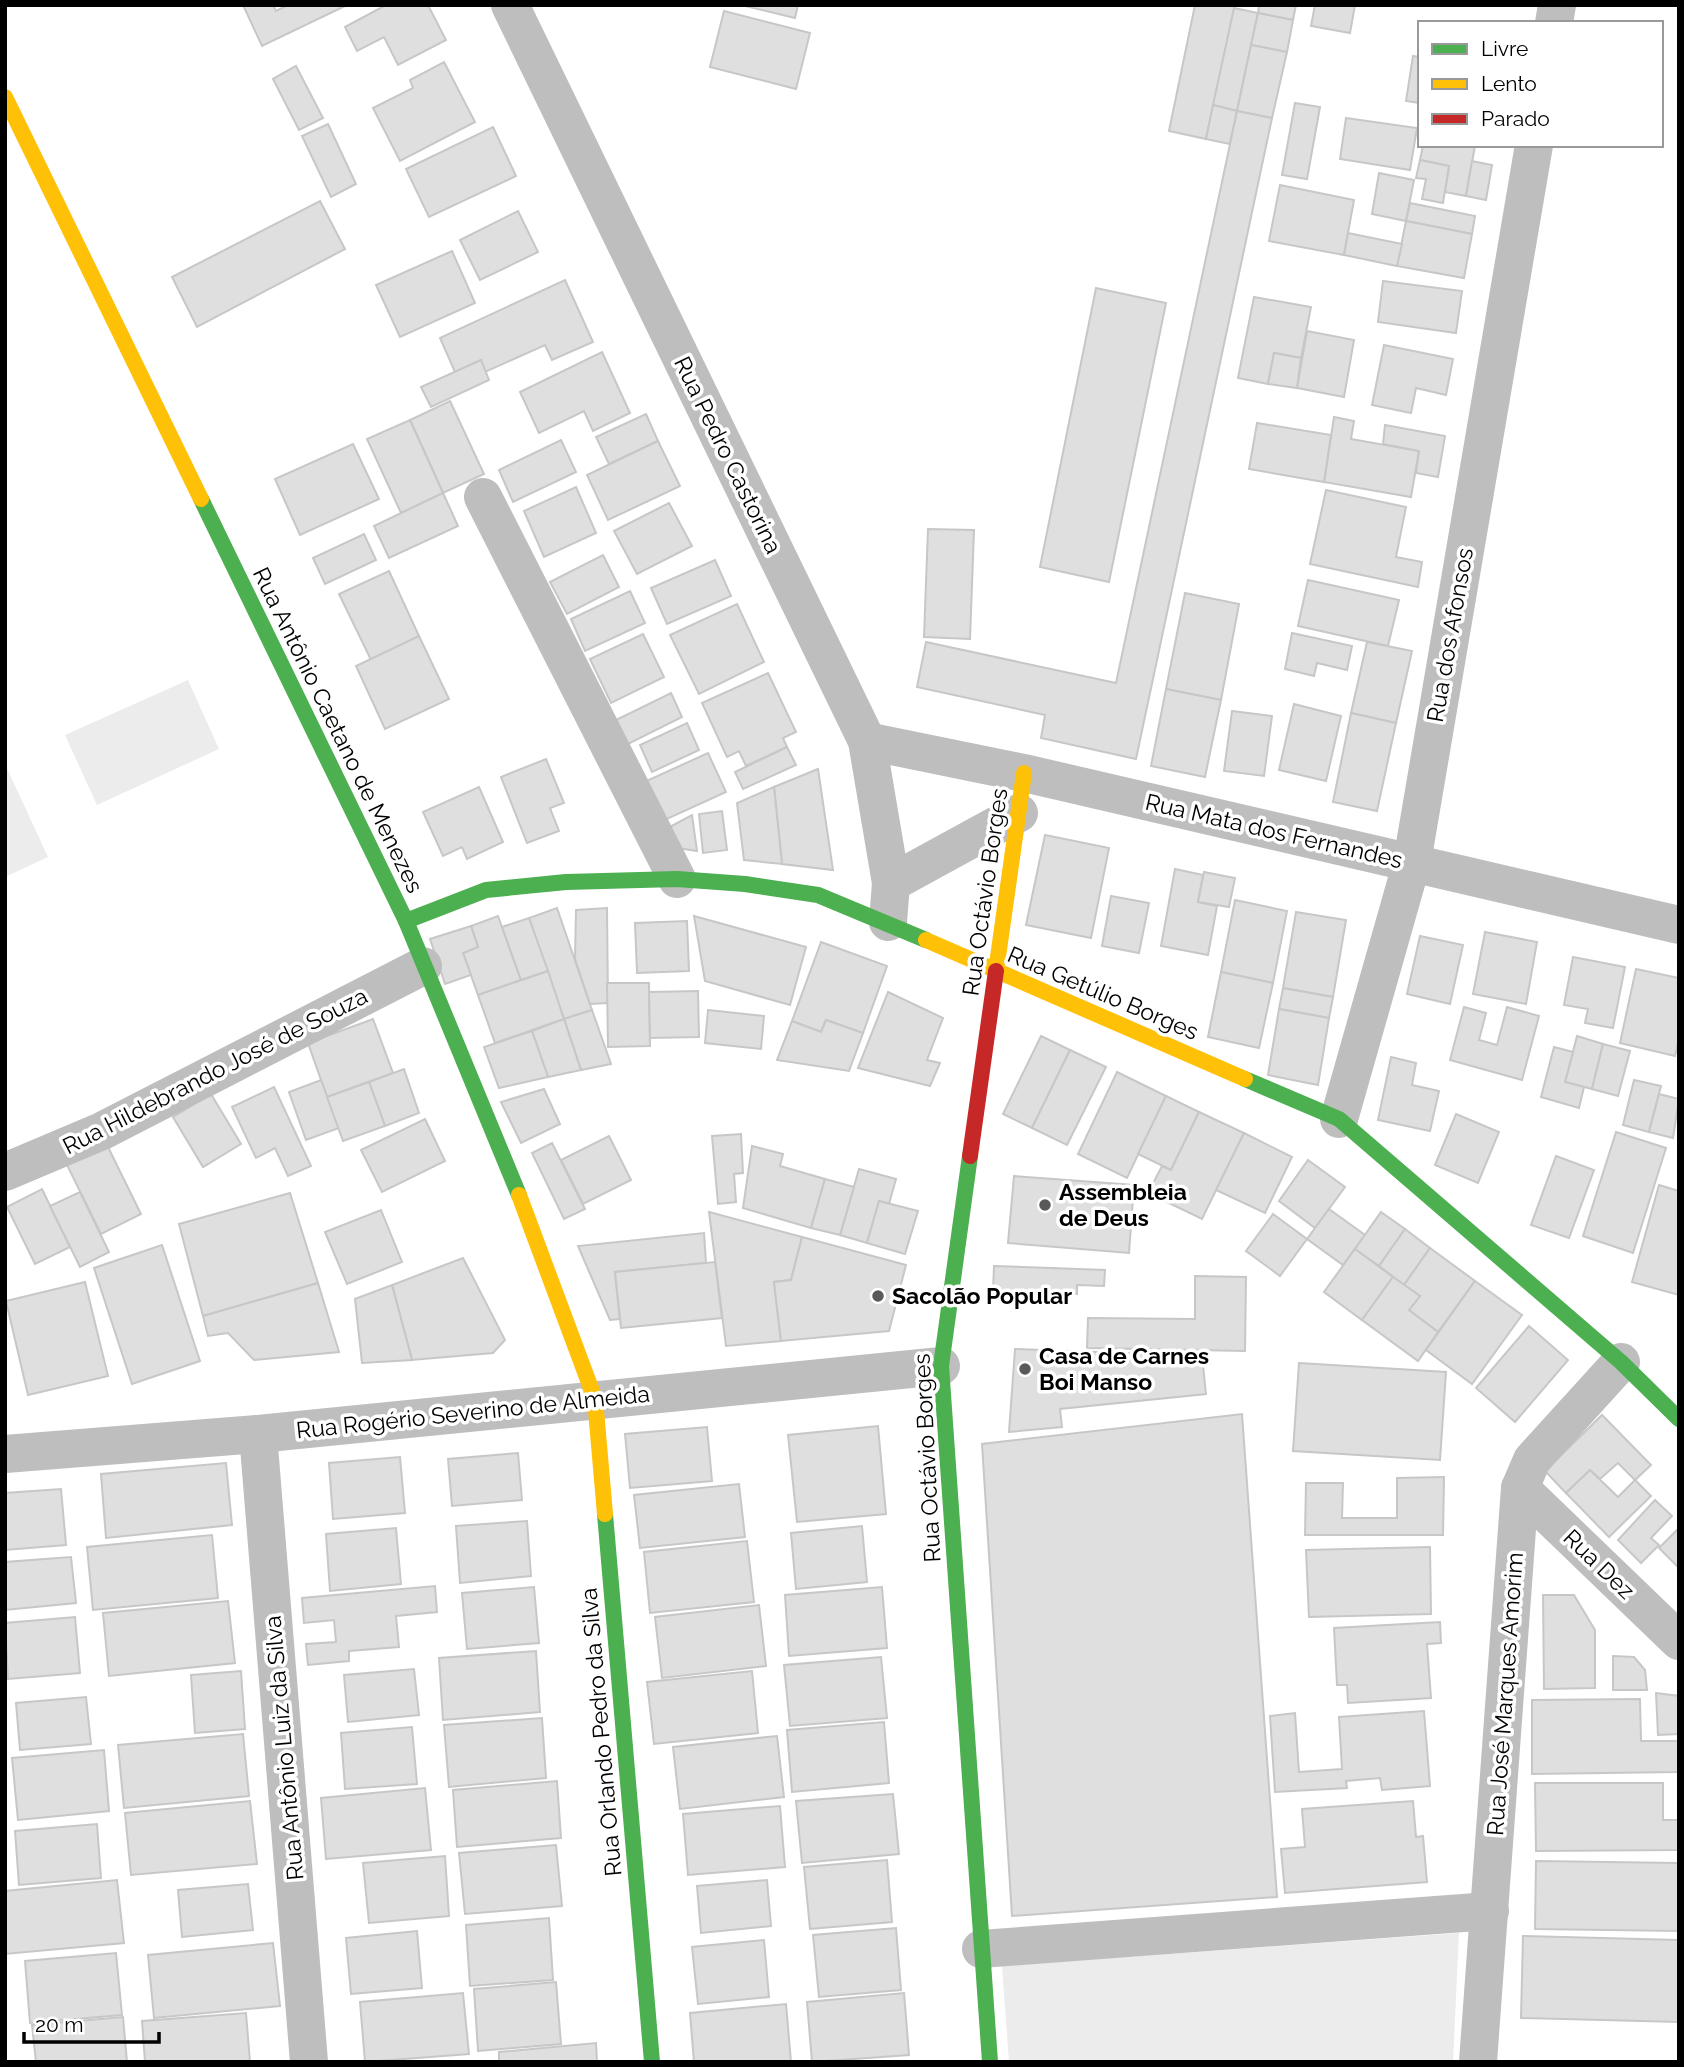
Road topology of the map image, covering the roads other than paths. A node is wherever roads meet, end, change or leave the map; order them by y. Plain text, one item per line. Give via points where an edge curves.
1 (510, 5) edge
2 (5, 97) edge
3 (1534, 147) edge
4 (483, 497) dead end
5 (867, 741) junction
6 (1024, 774) junction
7 (1019, 813) junction
8 (1412, 862) junction
9 (677, 879) junction
10 (891, 883) junction
11 (406, 921) junction
12 (888, 922) junction
13 (1679, 925) edge
14 (423, 966) junction
15 (997, 972) junction
16 (1339, 1119) junction
17 (5, 1172) edge
18 (1621, 1362) junction
19 (941, 1366) junction
20 (595, 1399) junction
21 (1679, 1419) edge
22 (258, 1434) junction
23 (5, 1454) edge
24 (1520, 1488) junction
25 (1679, 1641) edge
26 (1490, 1911) junction
27 (981, 1950) junction
28 (309, 2062) edge
29 (652, 2062) edge
30 (990, 2062) edge
31 (1478, 2062) edge

1 - 5 street, Rua Pedro Castorina
2 - 11 street, Rua Antônio Caetano de Menezes
3 - 8 street, Rua dos Afonsos
4 - 9 street
5 - 6 street, Rua Mata dos Fernandes
5 - 10 street, Rua Pedro Castorina
6 - 7 street, Rua Octávio Borges
6 - 8 street, Rua Mata dos Fernandes
7 - 10 street
7 - 15 street, Rua Octávio Borges
8 - 13 street, Rua Mata dos Fernandes
8 - 16 street, Rua dos Afonsos
9 - 11 street, Rua Getúlio Borges via 486,890
9 - 12 street, Rua Getúlio Borges via 818,895
10 - 12 street, Rua Pedro Castorina
11 - 14 street, Rua Antônio Caetano de Menezes
12 - 15 street, Rua Getúlio Borges
14 - 17 street, Rua Hildebrando José de Souza via 102,1131
14 - 20 street, Rua Antônio Caetano de Menezes via 540,1245
15 - 16 street, Rua Getúlio Borges
15 - 19 street, Rua Octávio Borges
16 - 18 street, Rua Getúlio Borges
18 - 21 street, Rua Getúlio Borges
18 - 24 street, Rua José Marques Amorim via 1532,1460
19 - 20 street, Rua Rogério Severino de Almeida
19 - 27 street, Rua Octávio Borges
20 - 22 street, Rua Rogério Severino de Almeida
20 - 29 street, Rua Orlando Pedro da Silva
22 - 23 street, Rua Rogério Severino de Almeida
22 - 28 street, Rua Antônio Luiz da Silva
24 - 25 street, Rua Dez
24 - 26 street, Rua José Marques Amorim
26 - 27 street
26 - 31 street, Rua José Marques Amorim
27 - 30 street, Rua Octávio Borges

